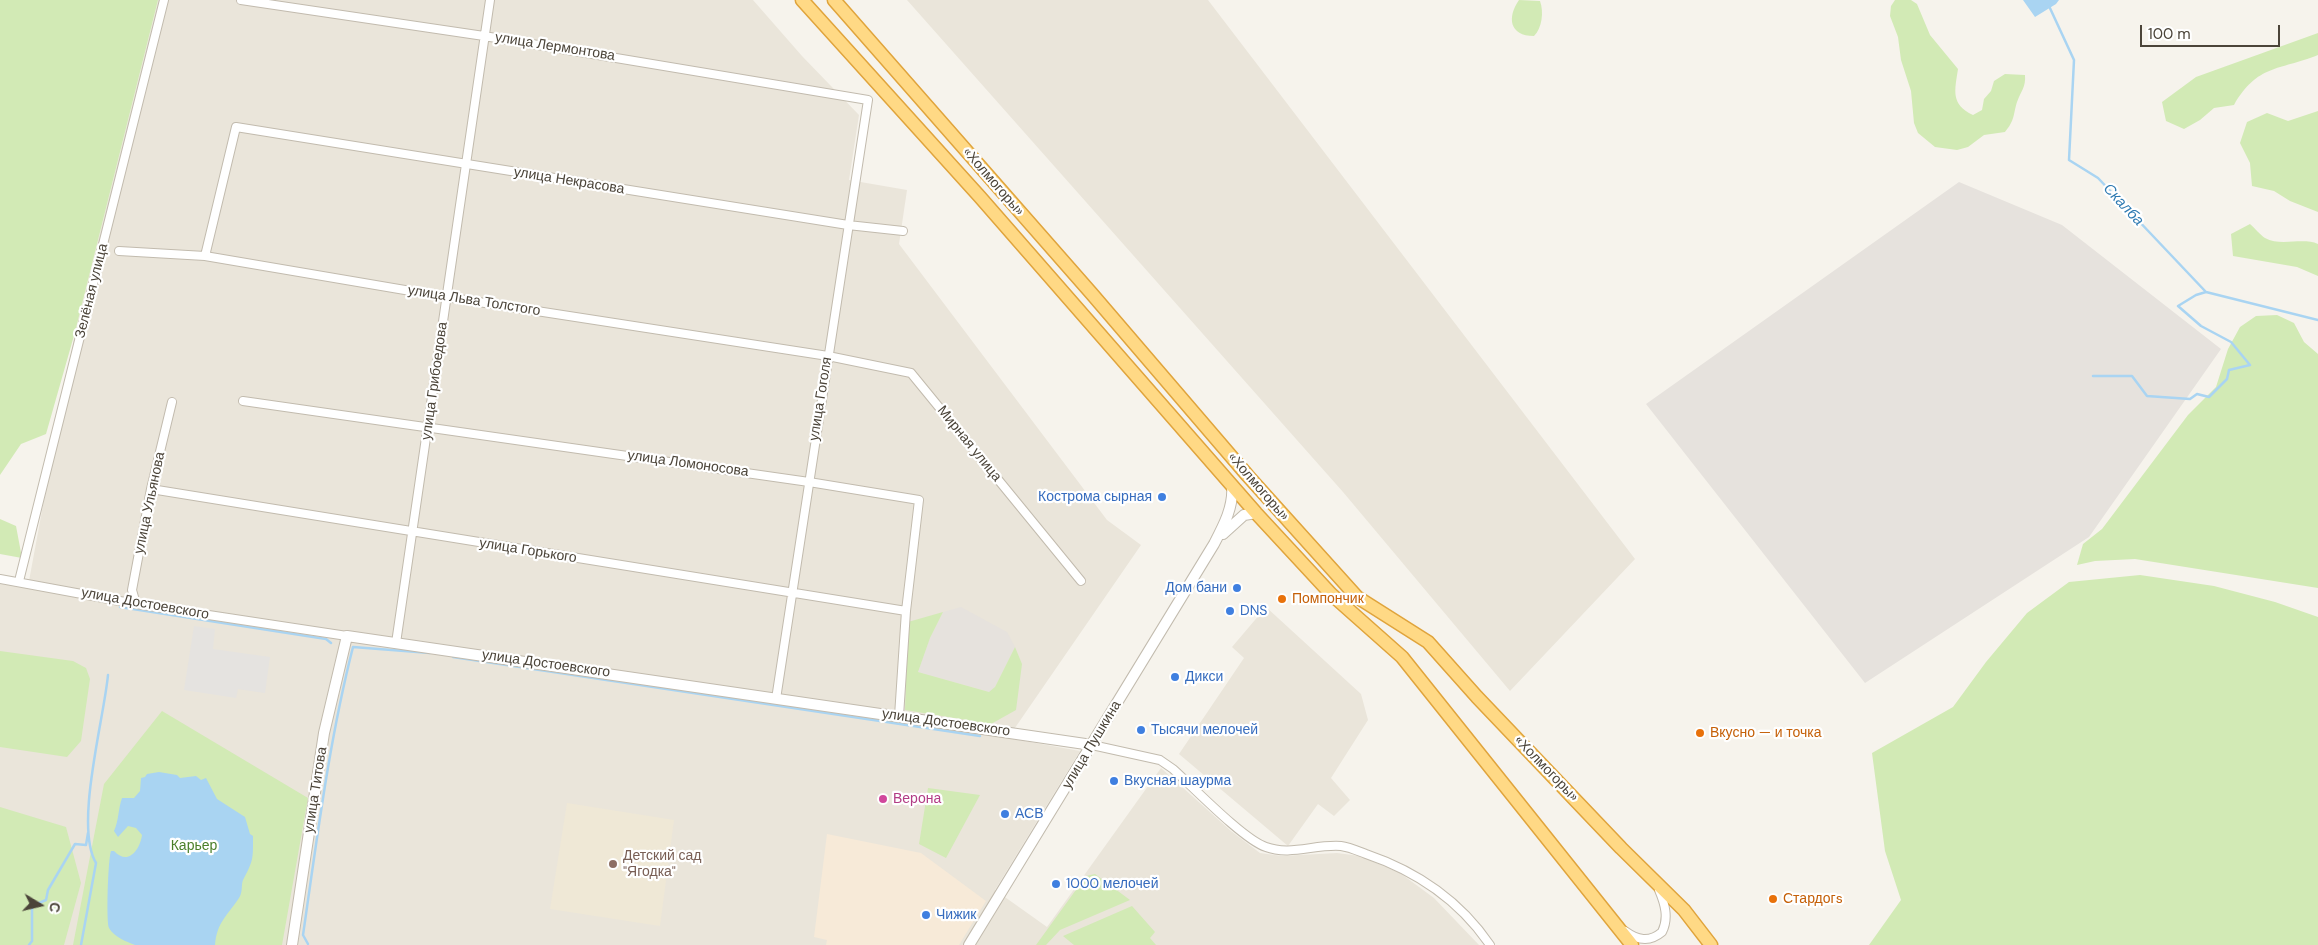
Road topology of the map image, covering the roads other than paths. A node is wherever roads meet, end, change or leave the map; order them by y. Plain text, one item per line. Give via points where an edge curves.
1 (164, 0) edge
2 (241, 0) edge
3 (490, 0) edge
4 (802, 0) edge
5 (834, 0) edge
6 (484, 36) junction
7 (868, 100) joint
8 (467, 165) junction
9 (848, 225) junction
10 (903, 230) dead end
11 (119, 251) dead end
12 (206, 256) junction
13 (446, 298) junction
14 (828, 356) junction
15 (243, 401) dead end
16 (172, 402) dead end
17 (429, 427) junction
18 (809, 482) junction
19 (1232, 485) junction
20 (151, 489) junction
21 (1256, 513) junction
22 (412, 532) junction
23 (1214, 544) junction
24 (0, 579) edge
25 (1081, 580) dead end
26 (19, 581) junction
27 (791, 593) junction
28 (136, 604) junction
29 (906, 611) junction
30 (347, 636) junction
31 (396, 643) junction
32 (776, 699) junction
33 (899, 716) junction
34 (1092, 745) junction
35 (1656, 883) junction
36 (1615, 923) junction
37 (292, 945) edge
38 (969, 945) edge
39 (1490, 945) edge
40 (1632, 945) edge
41 (1711, 945) edge

1 - 26 street, Зелёная улица
2 - 6 street, улица Лермонтова
3 - 6 street, улица Грибоедова
4 - 19 highway, «Холмогоры»
5 - 35 highway, «Холмогоры» via 1357,597 1428,642
6 - 7 street, улица Лермонтова
6 - 8 street, улица Грибоедова
7 - 9 street, улица Гоголя
8 - 9 street, улица Некрасова
8 - 12 street, улица Некрасова via 236,126
8 - 13 street, улица Грибоедова
9 - 10 street, улица Некрасова
9 - 14 street, улица Гоголя
11 - 12 street, улица Льва Толстого
12 - 13 street, улица Льва Толстого
13 - 14 street, улица Льва Толстого
13 - 17 street, улица Грибоедова
14 - 18 street, улица Гоголя
14 - 25 street, Мирная улица via 911,373
15 - 17 street, улица Ломоносова
16 - 20 street, улица Ульянова
17 - 18 street, улица Ломоносова
17 - 22 street, улица Грибоедова
18 - 27 street, улица Гоголя
18 - 29 street, улица Ломоносова via 919,500
19 - 21 highway, «Холмогоры»
19 - 23 street via 1227,518
20 - 22 street, улица Горького
20 - 28 street, улица Ульянова via 132,590
21 - 23 street via 1244,515
21 - 36 highway, «Холмогоры» via 1331,594 1402,656
22 - 27 street, улица Горького
22 - 31 street, улица Грибоедова
23 - 34 street, улица Пушкина
24 - 26 street, улица Достоевского
26 - 28 street, улица Достоевского
27 - 29 street, улица Горького
27 - 32 street, улица Гоголя
28 - 30 street, улица Достоевского
29 - 33 street, улица Ломоносова
30 - 31 street, улица Достоевского
30 - 37 street, улица Титова via 324,733
31 - 32 street, улица Достоевского
32 - 33 street, улица Достоевского
33 - 34 street, улица Достоевского
34 - 38 street, улица Пушкина
34 - 39 street via 1160,760 1264,847 1283,852 1343,846 1388,861 1427,882 1454,904
35 - 36 street via 1666,910 1662,932 1649,939 1641,939
35 - 41 highway, «Холмогоры» via 1684,910
36 - 40 highway, «Холмогоры»

